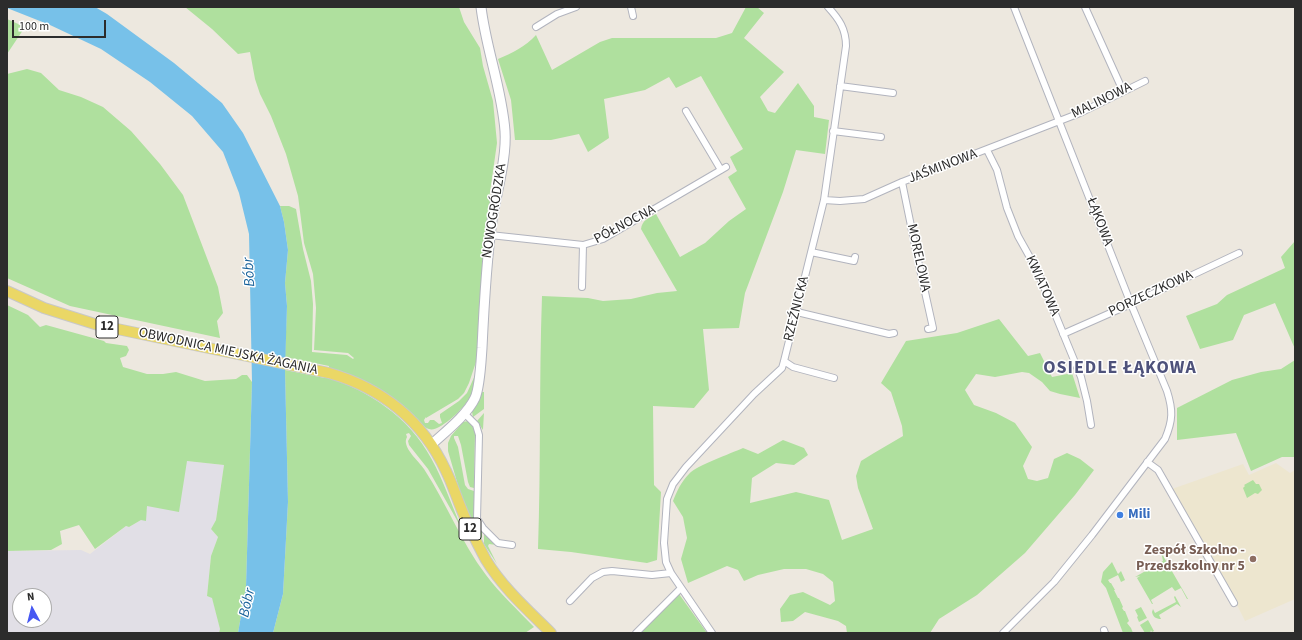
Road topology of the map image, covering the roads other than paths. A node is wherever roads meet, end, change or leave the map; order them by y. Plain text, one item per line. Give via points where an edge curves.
1 (481, 7) edge
2 (576, 7) edge
3 (631, 7) edge
4 (828, 7) edge
5 (1014, 7) edge
6 (1085, 7) edge
7 (633, 16) dead end
8 (536, 27) dead end
9 (1145, 81) dead end
10 (840, 86) junction
11 (1123, 91) junction
12 (893, 92) dead end
13 (686, 111) dead end
14 (1060, 121) junction
15 (833, 131) junction
16 (881, 137) dead end
17 (987, 150) junction
18 (902, 182) junction
19 (824, 200) junction
20 (490, 235) junction
21 (583, 245) junction
22 (811, 252) junction
23 (1239, 253) dead end
24 (855, 257) dead end
25 (582, 287) dead end
26 (7, 291) edge
27 (1131, 304) junction
28 (796, 312) junction
29 (928, 330) dead end
30 (894, 334) dead end
31 (1063, 334) junction
32 (784, 361) junction
33 (834, 378) dead end
34 (464, 413) junction
35 (1091, 424) dead end
36 (432, 444) junction
37 (1147, 462) junction
38 (512, 545) dead end
39 (671, 573) junction
40 (681, 588) junction
41 (570, 601) dead end
42 (1234, 603) dead end
43 (551, 633) edge
44 (636, 633) edge
45 (712, 633) edge
46 (1003, 633) edge

1 - 20 main road, NOWOGRÓDZKA via 484,32 500,94 505,134
2 - 8 street via 557,14
3 - 7 street
4 - 10 street, RZEŹNICKA via 842,26 846,40
5 - 14 street, ŁĄKOWA
6 - 11 street
9 - 11 street, MALINOWA
10 - 12 street
10 - 15 street, RZEŹNICKA
11 - 14 street, MALINOWA
13 - 21 street, PÓŁNOCNA via 723,169 603,239
14 - 17 street, JAŚMINOWA
14 - 27 street, ŁĄKOWA
15 - 16 street
15 - 19 street, RZEŹNICKA
17 - 18 street, JAŚMINOWA
17 - 31 street, KWIATOWA via 997,170 1018,236 1037,270
18 - 19 street, JAŚMINOWA via 864,199
18 - 29 street, MORELOWA via 933,328
19 - 22 street, RZEŹNICKA
20 - 21 street, PÓŁNOCNA
20 - 34 main road, NOWOGRÓDZKA via 477,394
21 - 25 street
22 - 24 street via 854,262
22 - 28 street, RZEŹNICKA
23 - 27 street, PORZECZKOWA
26 - 36 main road, OBWODNICA MIEJSKA ŻAGANIA / 12 via 79,320 347,378 390,402 411,419
27 - 31 street, PORZECZKOWA
27 - 37 street, ŁĄKOWA via 1171,403 1172,415 1165,439
28 - 30 street
28 - 32 street, RZEŹNICKA
31 - 35 street, KWIATOWA via 1081,378
32 - 33 street via 793,367
32 - 39 street, RZEŹNICKA via 782,368 754,394 673,484 666,507 664,543 666,562
34 - 36 main road, NOWOGRÓDZKA
34 - 38 street via 476,425 479,435 477,519 498,543
36 - 43 main road, 12 via 446,470 464,517 488,562 518,600
37 - 42 street via 1158,470
37 - 46 street via 1054,582
39 - 40 street, RZEŹNICKA
39 - 41 street via 652,576 603,572 592,578
40 - 44 street
40 - 45 street, RZEŹNICKA

